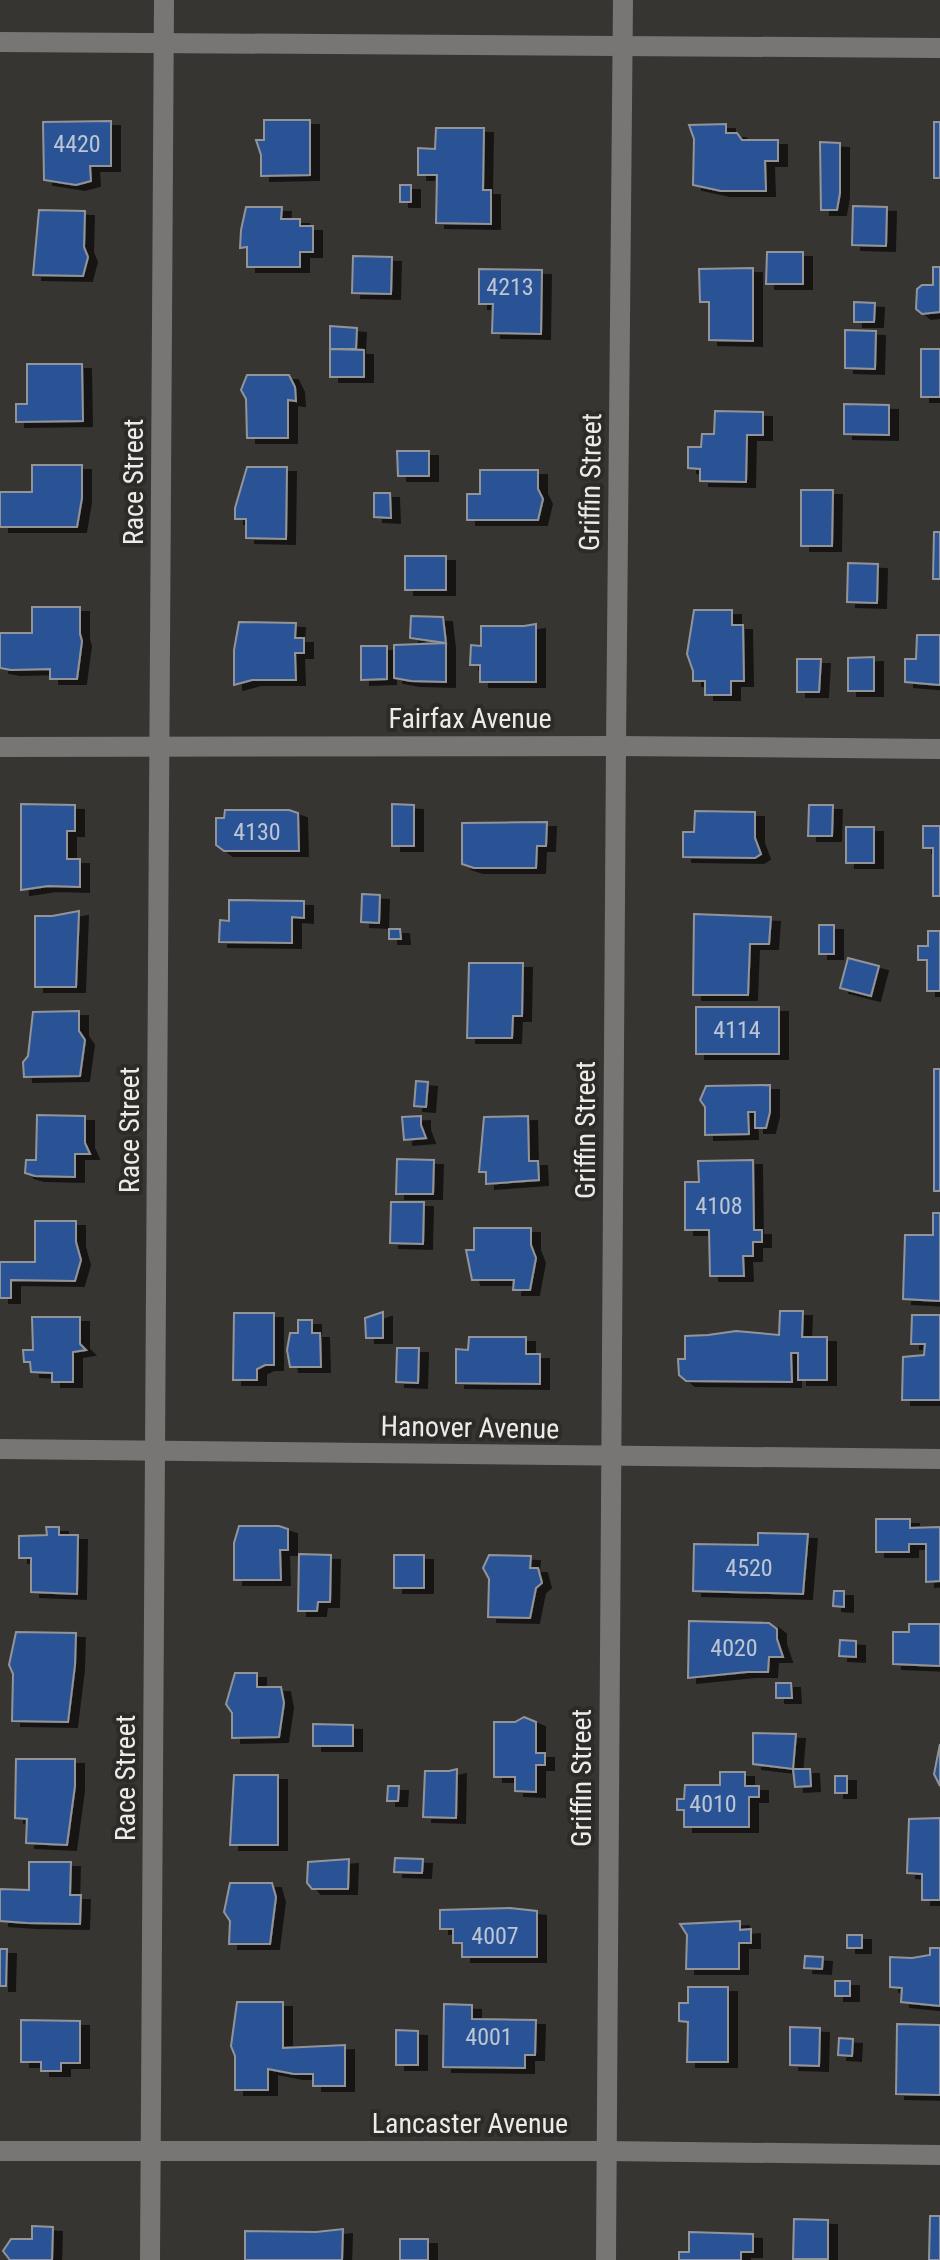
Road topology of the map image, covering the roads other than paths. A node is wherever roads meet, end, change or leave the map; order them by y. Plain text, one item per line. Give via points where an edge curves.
1 (164, 0) edge
2 (623, 0) edge
3 (0, 42) edge
4 (164, 44) junction
5 (623, 46) junction
6 (940, 48) edge
7 (159, 746) junction
8 (616, 746) junction
9 (0, 747) edge
10 (940, 749) edge
11 (0, 1449) edge
12 (156, 1452) junction
13 (611, 1457) junction
14 (940, 1459) edge
15 (0, 2151) edge
16 (607, 2151) junction
17 (151, 2152) junction
18 (940, 2155) edge
19 (150, 2260) edge
20 (606, 2260) edge

1 - 4 street, Race Street
2 - 5 street, Griffin Street
3 - 4 street
4 - 5 street
4 - 7 street, Race Street
5 - 6 street
5 - 8 street, Griffin Street
7 - 8 street, Fairfax Avenue
7 - 9 street, Fairfax Avenue
7 - 12 street, Race Street
8 - 10 street, Fairfax Avenue
8 - 13 street, Griffin Street
11 - 12 street, Hanover Avenue
12 - 13 street, Hanover Avenue
12 - 17 street, Race Street
13 - 14 street, Hanover Avenue
13 - 16 street, Griffin Street
15 - 17 street, Lancaster Avenue
16 - 17 street, Lancaster Avenue
16 - 18 street, Lancaster Avenue
16 - 20 street, Griffin Street
17 - 19 street, Race Street

